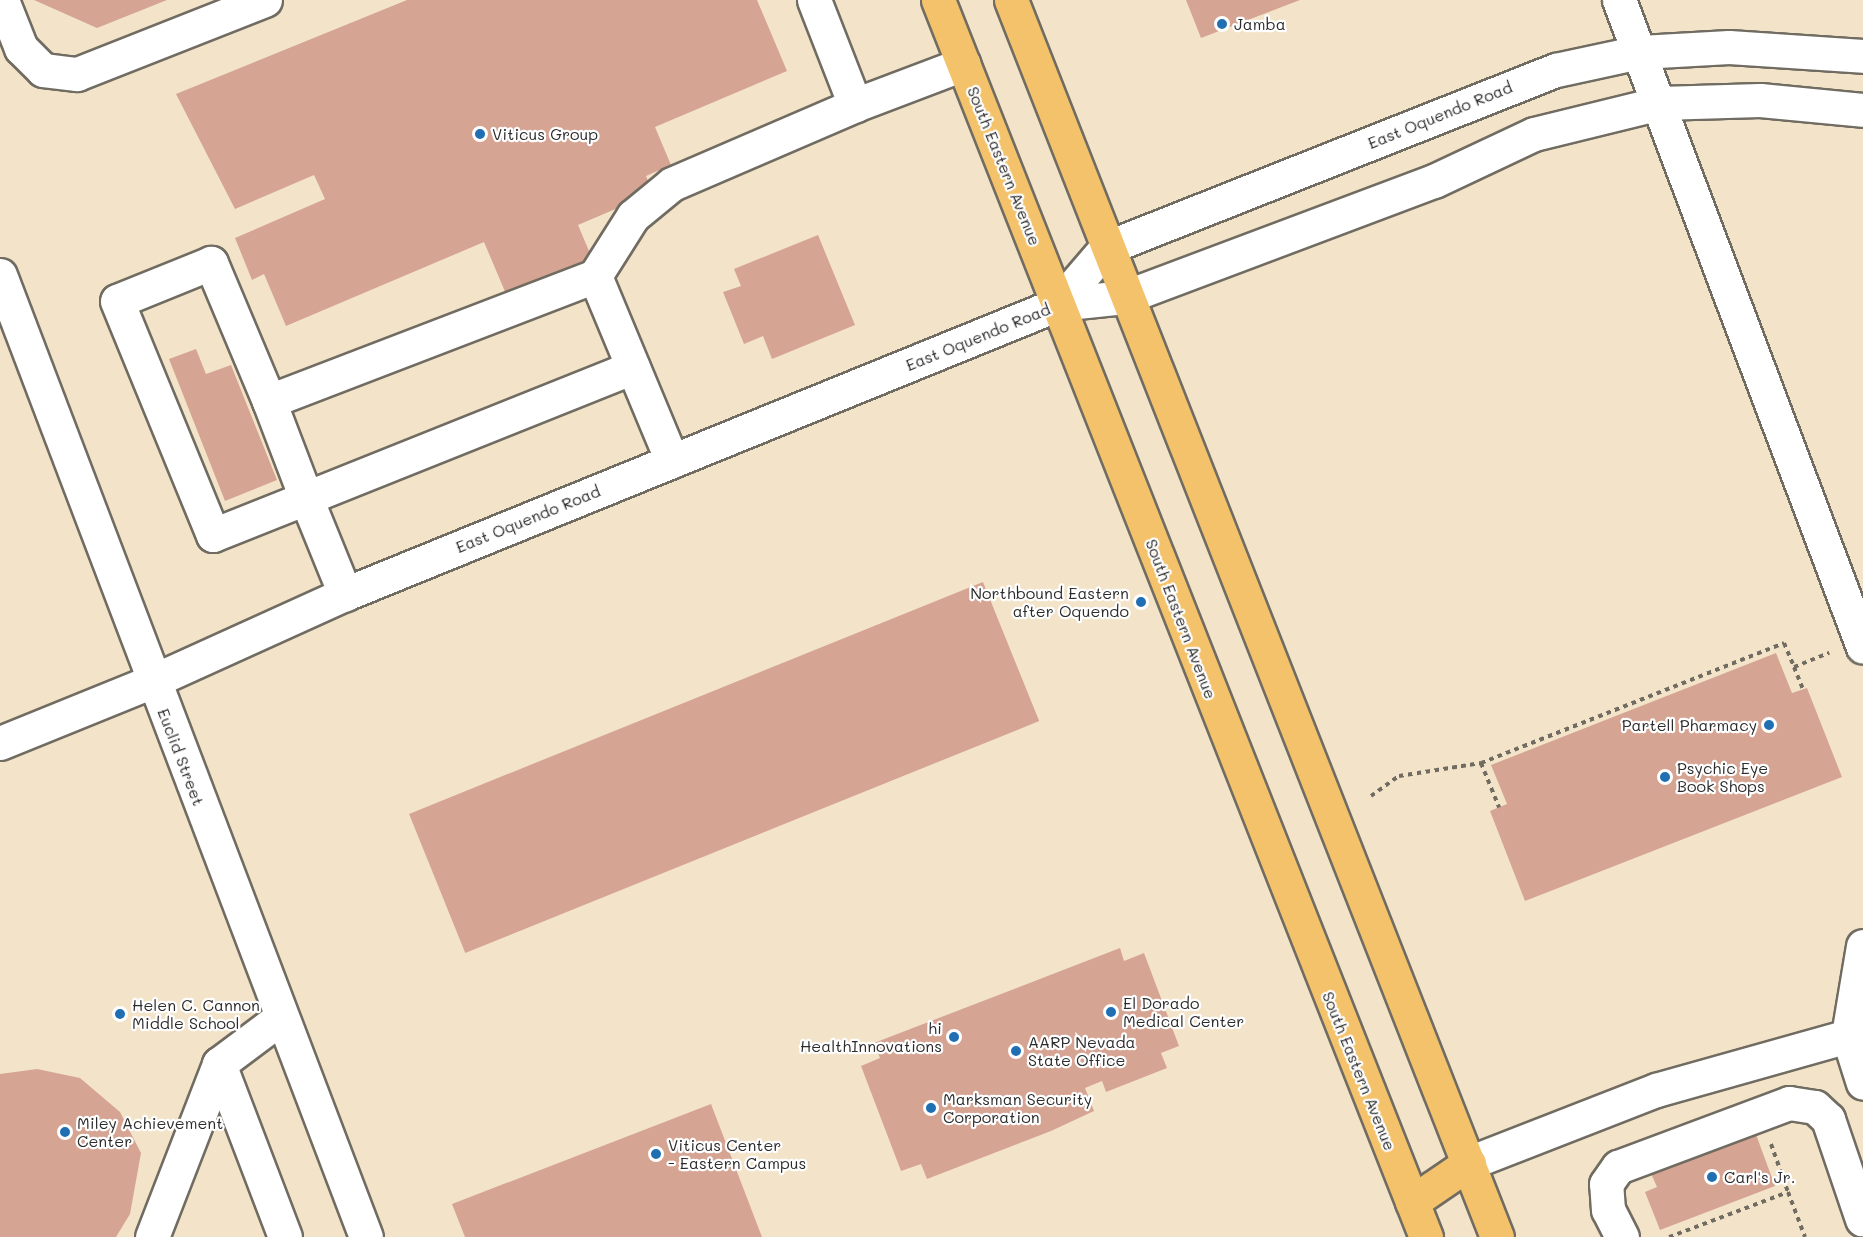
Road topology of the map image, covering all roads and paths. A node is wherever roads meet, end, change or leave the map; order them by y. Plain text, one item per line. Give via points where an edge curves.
1 (2, 0) edge
2 (265, 0) edge
3 (814, 0) edge
4 (938, 0) edge
5 (1011, 0) edge
6 (1619, 0) edge
7 (1640, 52) junction
8 (1863, 56) edge
9 (963, 64) junction
10 (1660, 103) junction
11 (855, 105) junction
12 (1863, 110) edge
13 (1106, 248) junction
14 (0, 275) edge
15 (595, 276) junction
16 (1125, 297) junction
17 (1058, 304) junction
18 (633, 367) junction
19 (269, 401) junction
20 (672, 461) junction
21 (306, 498) junction
22 (345, 594) junction
23 (1862, 644) edge
24 (1794, 667) junction
25 (153, 681) junction
26 (1803, 689) dead end
27 (0, 743) edge
28 (1481, 763) junction
29 (1371, 796) dead end
30 (1498, 807) dead end
31 (1863, 945) edge
32 (279, 1019) junction
33 (1855, 1037) edge
34 (219, 1064) junction
35 (1863, 1083) edge
36 (1782, 1140) dead end
37 (1469, 1163) junction
38 (1788, 1192) junction
39 (1412, 1202) junction
40 (1862, 1219) edge
41 (152, 1237) edge
42 (285, 1237) edge
43 (366, 1237) edge
44 (1426, 1237) edge
45 (1497, 1237) edge
46 (1622, 1237) edge
47 (1669, 1237) edge
48 (1805, 1237) edge

1 - 2 street via 21,48 43,70 77,74
3 - 11 street
4 - 9 main road, South Eastern Avenue
5 - 13 main road
6 - 7 street
7 - 8 street, East Oquendo Road via 1729,47
7 - 10 street
7 - 13 street, East Oquendo Road via 1556,70 1495,91
9 - 11 street
9 - 17 main road, South Eastern Avenue
10 - 12 street, East Oquendo Road via 1760,100
10 - 16 street, East Oquendo Road via 1534,134 1434,181
10 - 23 street
11 - 15 street via 672,184 633,216
13 - 16 main road
13 - 17 street, East Oquendo Road
14 - 25 street, Euclid Street
15 - 18 street
15 - 19 street
16 - 17 street, East Oquendo Road
16 - 37 main road
17 - 20 street, East Oquendo Road
17 - 39 main road, South Eastern Avenue
18 - 20 street
18 - 21 street
19 - 21 street
19 - 21 street via 211,263 117,301 213,535
20 - 22 street, East Oquendo Road
21 - 22 street
22 - 25 street, East Oquendo Road
23 - 24 path
24 - 26 path
24 - 28 path via 1784,643
25 - 27 street, East Oquendo Road
25 - 32 street, Euclid Street
28 - 29 path via 1399,776
28 - 30 path
31 - 33 street
32 - 34 street
32 - 43 street, Euclid Street
33 - 35 street
33 - 37 street via 1656,1090
34 - 41 street
34 - 42 street
36 - 38 path via 1771,1144
37 - 39 main road
37 - 45 main road
38 - 47 path
38 - 48 path
39 - 44 main road, South Eastern Avenue
40 - 46 street via 1828,1119 1815,1107 1789,1103 1618,1167 1606,1184 1608,1210

